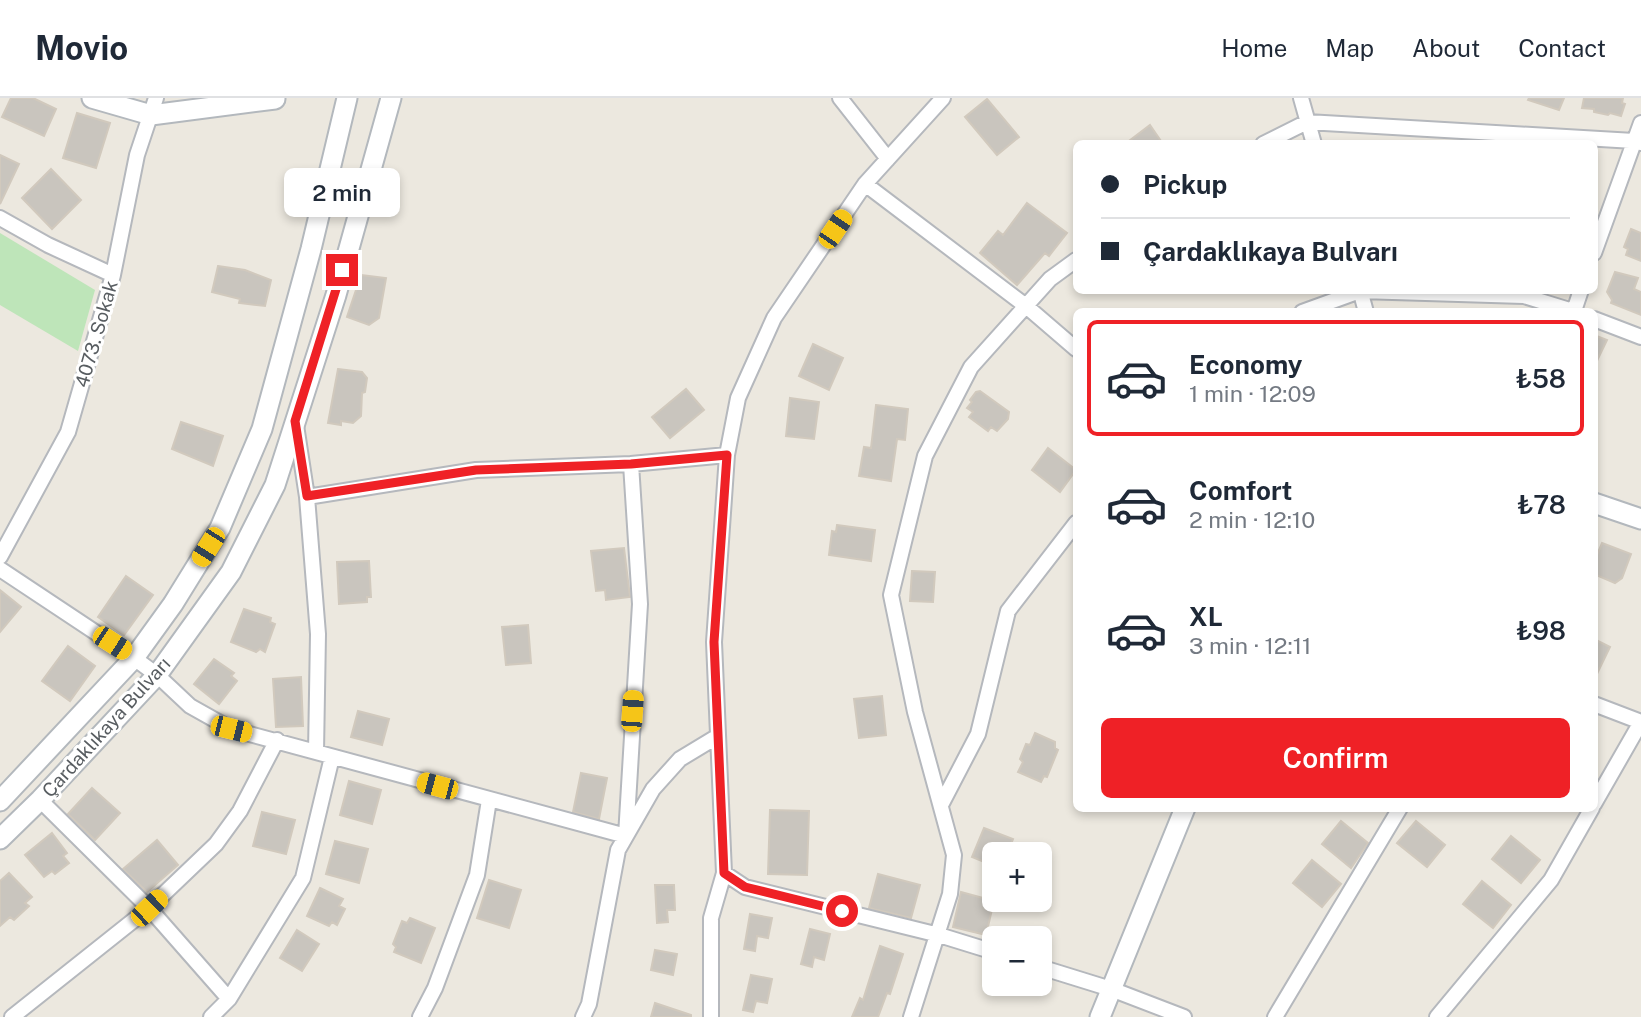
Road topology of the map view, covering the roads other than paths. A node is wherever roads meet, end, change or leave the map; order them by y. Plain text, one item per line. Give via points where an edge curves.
1 (92, 98) edge
2 (276, 98) edge
3 (347, 98) edge
4 (391, 98) edge
5 (840, 98) edge
6 (943, 98) edge
7 (1301, 98) edge
8 (153, 107) edge
9 (1307, 122) junction
10 (1641, 123) edge
11 (1271, 140) edge
12 (1313, 140) edge
13 (1638, 142) edge
14 (888, 159) junction
15 (865, 184) junction
16 (0, 218) edge
17 (1598, 243) edge
18 (1073, 263) edge
19 (113, 275) junction
20 (1352, 294) edge
21 (1458, 294) edge
22 (1026, 306) junction
23 (1314, 308) edge
24 (1565, 308) edge
25 (1598, 321) edge
26 (1641, 337) edge
27 (1073, 346) edge
28 (295, 421) junction
29 (727, 455) junction
30 (631, 464) junction
31 (307, 496) junction
32 (1598, 504) edge
33 (1641, 519) edge
34 (1073, 527) edge
35 (0, 557) edge
36 (0, 569) edge
37 (135, 658) junction
38 (157, 675) junction
39 (1598, 706) edge
40 (1641, 722) edge
41 (718, 736) junction
42 (277, 740) junction
43 (316, 751) junction
44 (332, 757) junction
45 (1598, 797) edge
46 (0, 800) edge
47 (40, 800) junction
48 (489, 800) junction
49 (941, 805) junction
50 (1183, 812) edge
51 (1398, 812) edge
52 (1589, 812) edge
53 (626, 836) junction
54 (0, 839) edge
55 (724, 873) junction
56 (149, 908) junction
57 (939, 935) junction
58 (982, 948) edge
59 (1052, 971) edge
60 (1111, 989) junction
61 (229, 999) junction
62 (12, 1017) edge
63 (211, 1017) edge
64 (420, 1017) edge
65 (583, 1017) edge
66 (711, 1017) edge
67 (911, 1017) edge
68 (1100, 1017) edge
69 (1184, 1017) edge
70 (1275, 1017) edge
71 (1437, 1017) edge

1 - 8 main road
2 - 8 main road
3 - 37 main road, Çardaklıkaya Bulvarı via 261,429 220,528
4 - 28 main road, Çardaklıkaya Bulvarı
5 - 14 street
6 - 14 street
7 - 9 street
8 - 19 street, 4073. Sokak via 137,155
9 - 11 street
9 - 12 street
9 - 13 street
10 - 13 street
13 - 17 street
14 - 15 street
15 - 22 street
15 - 29 street via 774,318 738,398
16 - 19 street
18 - 22 street via 1050,279
19 - 35 street, 4073. Sokak via 68,432
20 - 23 street
21 - 24 street via 1524,296
22 - 27 street
22 - 49 street via 971,367 925,456 891,595 915,712
25 - 26 street
28 - 31 street
28 - 38 main road, Çardaklıkaya Bulvarı via 275,485 231,572
29 - 30 street
29 - 41 street via 714,642
30 - 31 street via 476,470
30 - 53 street via 640,604
31 - 43 street via 318,634
32 - 33 main road
34 - 49 street via 1008,611 978,734
36 - 37 street
37 - 38 street
37 - 46 main road, Çardaklıkaya Bulvarı
38 - 42 street via 190,706 231,729
38 - 47 main road, Çardaklıkaya Bulvarı
39 - 40 street
40 - 45 street
41 - 53 street via 680,759 653,789
41 - 55 street
42 - 43 street
42 - 56 street via 240,811 216,844
43 - 44 street
44 - 48 street
44 - 61 street via 303,878
47 - 54 main road, Çardaklıkaya Bulvarı
47 - 56 street
48 - 53 street
48 - 64 street via 477,876
49 - 57 street via 954,855
50 - 60 main road
51 - 70 street
52 - 71 street via 1551,880
53 - 65 street via 618,850
55 - 57 street via 745,887
55 - 66 street via 711,918
56 - 61 street
56 - 62 street
57 - 58 street
57 - 67 street
59 - 60 street
60 - 68 main road
60 - 69 street
61 - 63 street

